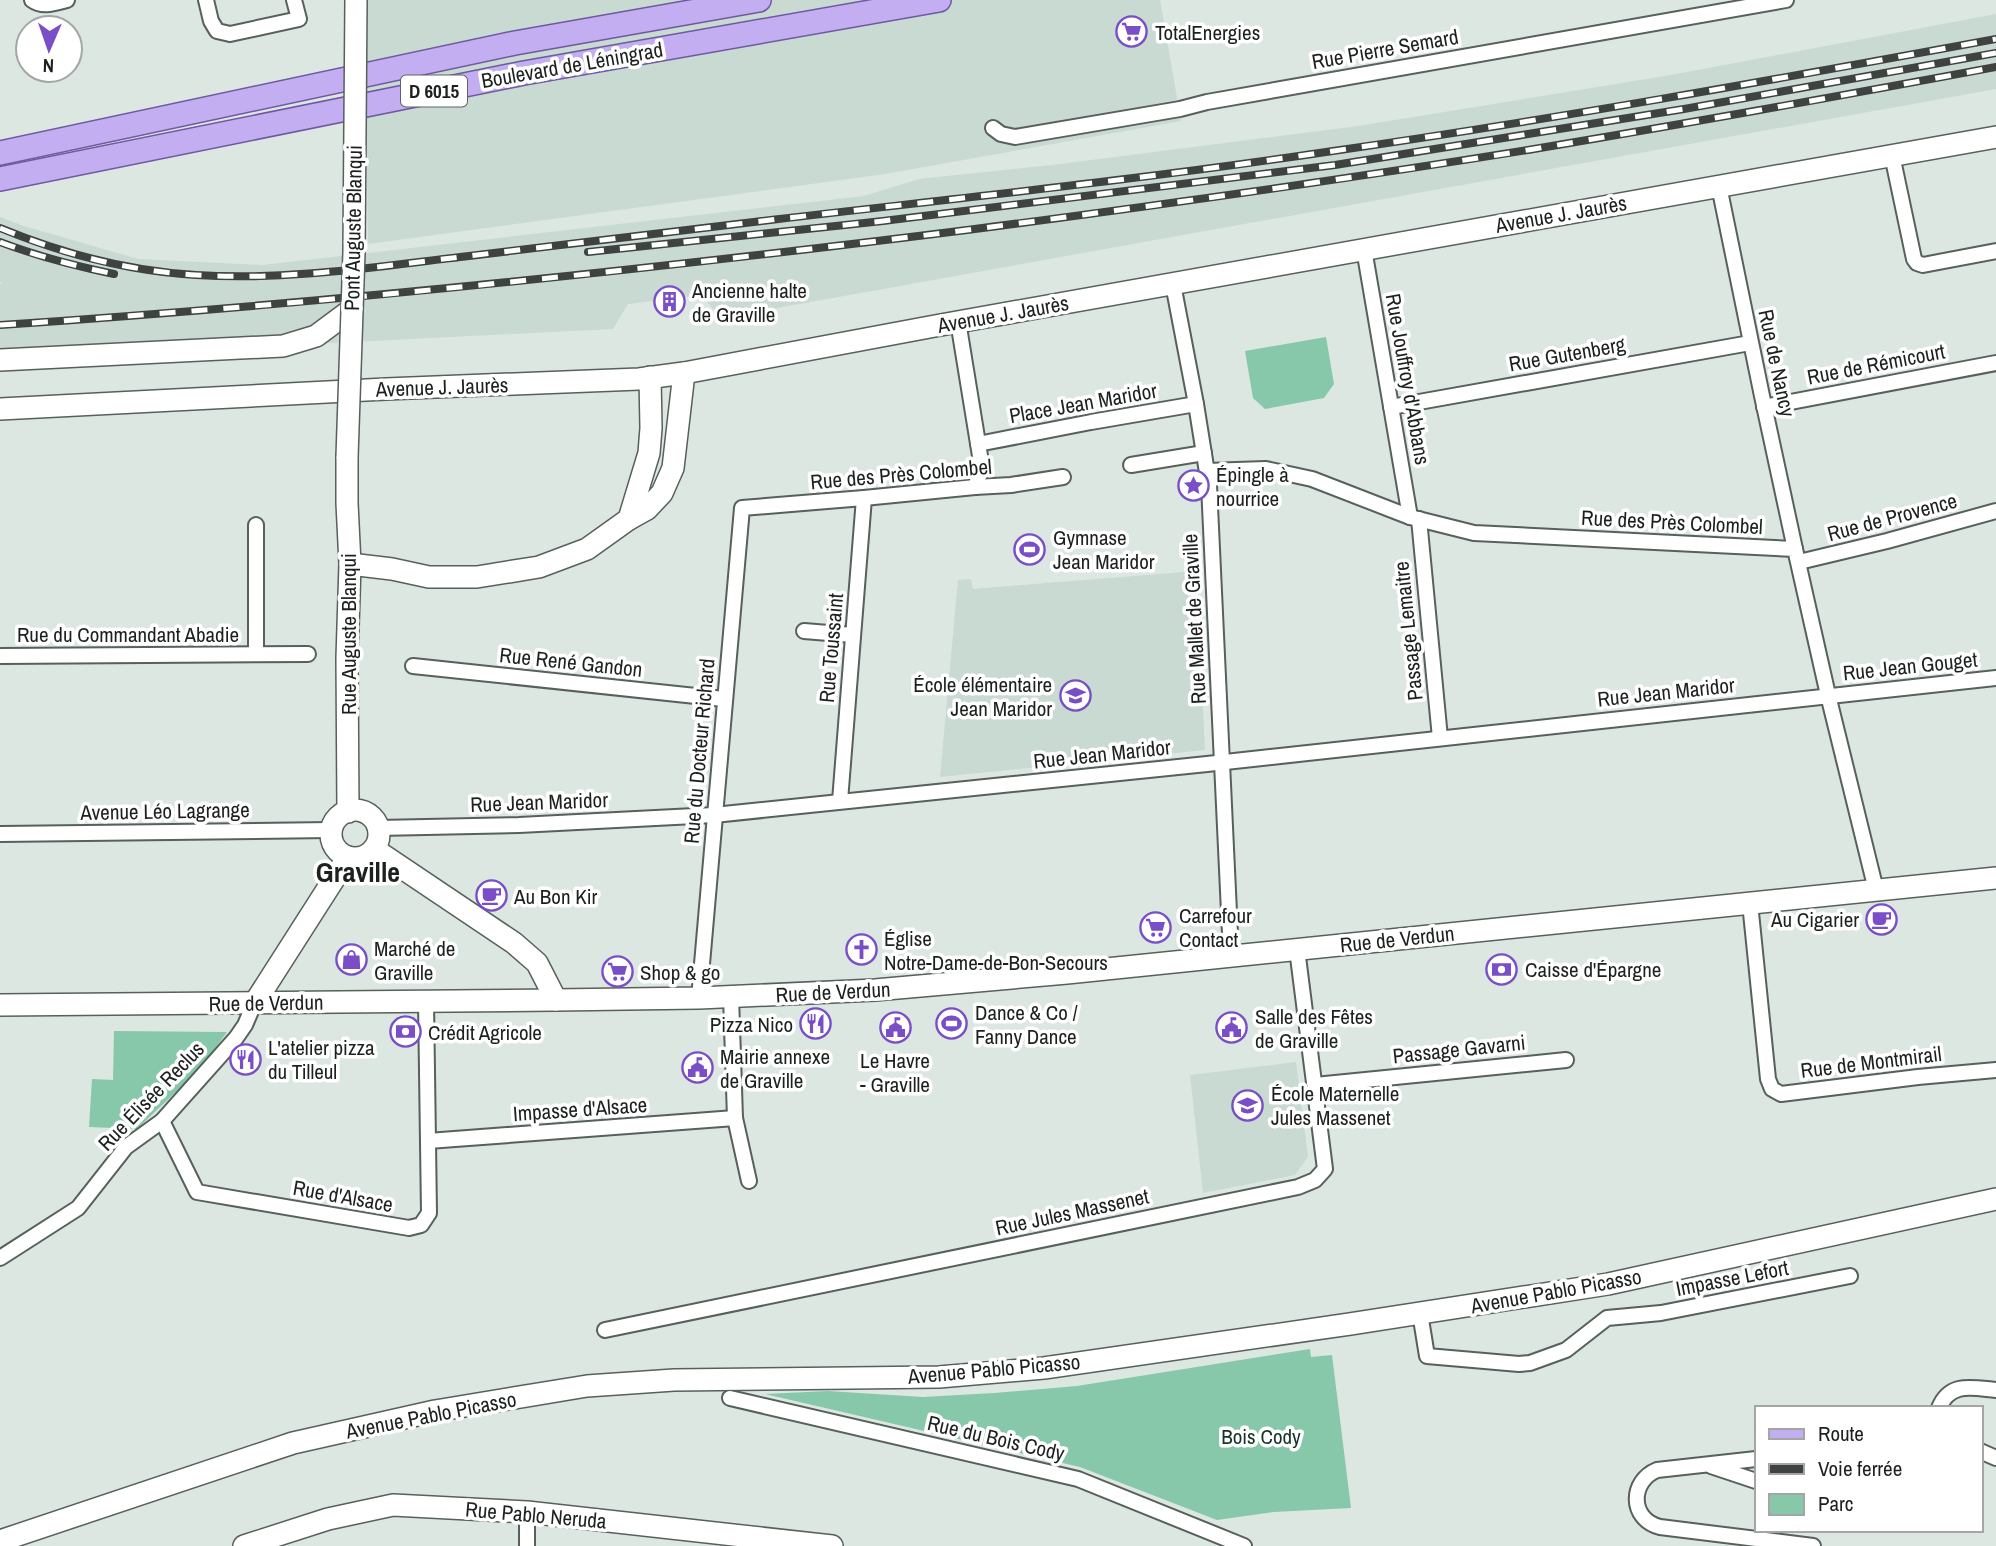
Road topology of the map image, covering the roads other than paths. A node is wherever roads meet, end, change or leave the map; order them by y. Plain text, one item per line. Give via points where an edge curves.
1 (32, 0) edge
2 (67, 0) edge
3 (206, 0) edge
4 (294, 0) edge
5 (356, 0) edge
6 (759, 0) edge
7 (939, 0) edge
8 (1786, 0) edge
9 (993, 128) dead end
10 (1996, 137) edge
11 (0, 153) edge
12 (1892, 155) junction
13 (0, 179) edge
14 (1718, 187) junction
15 (1364, 249) junction
16 (1996, 251) edge
17 (1173, 284) junction
18 (351, 310) junction
19 (958, 321) junction
20 (1751, 343) junction
21 (0, 360) edge
22 (1996, 363) edge
23 (684, 373) junction
24 (650, 377) junction
25 (1196, 404) junction
26 (1391, 407) junction
27 (1764, 407) junction
28 (0, 409) edge
29 (978, 444) junction
30 (1204, 453) junction
31 (347, 457) joint
32 (1130, 465) dead end
33 (1207, 471) junction
34 (1063, 477) dead end
35 (975, 486) junction
36 (864, 498) junction
37 (742, 508) joint
38 (1996, 511) edge
39 (1414, 518) junction
40 (629, 519) junction
41 (256, 525) dead end
42 (1797, 555) junction
43 (350, 564) junction
44 (804, 631) dead end
45 (853, 635) junction
46 (308, 653) dead end
47 (256, 654) junction
48 (0, 656) edge
49 (413, 666) dead end
50 (1996, 678) edge
51 (1828, 695) junction
52 (724, 699) junction
53 (1440, 738) junction
54 (1221, 763) junction
55 (840, 802) junction
56 (348, 811) junction
57 (714, 814) junction
58 (378, 828) junction
59 (331, 830) junction
60 (0, 834) edge
61 (374, 849) junction
62 (348, 857) junction
63 (1996, 878) edge
64 (1875, 890) junction
65 (1750, 903) junction
66 (1297, 949) junction
67 (1231, 955) junction
68 (731, 996) junction
69 (699, 998) junction
70 (556, 1000) junction
71 (426, 1001) junction
72 (254, 1003) junction
73 (0, 1005) edge
74 (1566, 1060) dead end
75 (1996, 1070) edge
76 (1315, 1085) junction
77 (735, 1118) junction
78 (162, 1121) junction
79 (428, 1141) junction
80 (750, 1181) dead end
81 (1996, 1199) edge
82 (0, 1258) edge
83 (1850, 1276) dead end
84 (1420, 1313) junction
85 (605, 1330) dead end
86 (1996, 1390) edge
87 (730, 1398) dead end
88 (1940, 1406) edge
89 (1755, 1459) edge
90 (1708, 1464) junction
91 (1755, 1481) edge
92 (527, 1512) junction
93 (0, 1541) edge
94 (244, 1546) edge
95 (527, 1546) edge
96 (832, 1546) edge
97 (1244, 1546) edge
98 (1813, 1546) edge

1 - 2 street via 45,5
3 - 4 street via 217,31 230,34 299,19
5 - 18 street, Pont Auguste Blanqui, bridge
6 - 11 main road, Boulevard de Léningrad / D 6015 via 515,44
7 - 13 main road, Boulevard de Léningrad / D 6015 via 524,73
8 - 9 street, Rue Pierre Semard via 1016,137
10 - 12 street, Avenue J. Jaurès
12 - 14 street, Avenue J. Jaurès
12 - 16 street via 1917,263
14 - 15 street, Avenue J. Jaurès
14 - 20 street, Rue de Nancy
15 - 17 street, Avenue J. Jaurès
15 - 26 street, Rue Jouffroy d'Abbans
17 - 19 street, Avenue J. Jaurès
17 - 25 street, Rue Mallet de Graville
18 - 21 street via 316,336 283,346
18 - 31 street, Pont Auguste Blanqui, bridge
19 - 23 street, Avenue J. Jaurès
19 - 29 street
20 - 26 street, Rue Gutenberg
20 - 27 street, Rue de Nancy
22 - 27 street, Rue de Rémicourt
23 - 24 street, Avenue J. Jaurès
23 - 40 street via 673,468 662,493 648,509
24 - 28 street, Avenue J. Jaurès
24 - 40 street via 649,453
25 - 29 street, Place Jean Maridor
25 - 30 street, Rue Mallet de Graville
26 - 39 street, Rue Jouffroy d'Abbans
27 - 42 street, Rue de Nancy
29 - 35 street via 981,461
30 - 32 street
30 - 33 street, Rue Mallet de Graville
31 - 43 street, Rue Auguste Blanqui
33 - 39 street, Rue des Près Colombel via 1266,469 1312,480
33 - 54 street, Rue Mallet de Graville
34 - 35 street, Rue des Près Colombel
35 - 36 street, Rue des Près Colombel
36 - 37 street, Rue des Près Colombel
36 - 45 street, Rue Toussaint
37 - 52 street, Rue du Docteur Richard
38 - 42 street, Rue de Provence via 1887,541
39 - 42 street, Rue des Près Colombel via 1474,533
39 - 53 street, Passage Lemaitre
40 - 43 street via 587,549 538,567 477,577 429,577
41 - 47 street, Rue du Commandant Abadie
42 - 51 street
43 - 56 street, Rue Auguste Blanqui
44 - 45 street
45 - 55 street, Rue Toussaint
46 - 47 street, Rue du Commandant Abadie
47 - 48 street, Rue du Commandant Abadie
49 - 52 street, Rue René Gandon
50 - 51 street, Rue Jean Gouget
51 - 53 street, Rue Jean Maridor
51 - 64 street
52 - 57 street, Rue du Docteur Richard
53 - 54 street, Rue Jean Maridor
54 - 55 street, Rue Jean Maridor
54 - 67 street, Rue Mallet de Graville
55 - 57 street, Rue Jean Maridor
56 - 58 street via 363,812
56 - 59 street via 335,820
57 - 58 street, Rue Jean Maridor
57 - 69 street, Rue du Docteur Richard
58 - 61 street
59 - 60 street, Avenue Léo Lagrange
59 - 62 street via 334,847
61 - 62 street via 365,856
61 - 70 street via 514,943 537,963
62 - 72 street
63 - 64 street, Rue de Verdun
64 - 65 street, Rue de Verdun
65 - 66 street, Rue de Verdun
65 - 75 street, Rue de Montmirail via 1772,1089 1781,1094
66 - 67 street, Rue de Verdun
66 - 76 street, Rue Jules Massenet
67 - 68 street, Rue de Verdun via 893,989
68 - 69 street, Rue de Verdun
68 - 77 street
69 - 70 street, Rue de Verdun
70 - 71 street, Rue de Verdun
71 - 72 street, Rue de Verdun
71 - 79 street, Rue d'Alsace
72 - 73 street, Rue de Verdun
72 - 78 street, Rue Élisée Reclus via 236,1038
74 - 76 street, Passage Gavarni
76 - 85 street, Rue Jules Massenet via 1325,1169 1315,1180 1298,1187
77 - 79 street, Impasse d'Alsace
77 - 80 street
78 - 79 street, Rue d'Alsace via 197,1192 409,1228 421,1225 429,1213
78 - 82 street, Rue Élisée Reclus via 126,1147 78,1208
81 - 84 street, Avenue Pablo Picasso via 1608,1284
83 - 84 street, Impasse Lefort via 1661,1313 1607,1318 1566,1350 1519,1364 1427,1356
84 - 93 street, Avenue Pablo Picasso via 1044,1368 939,1377 587,1386 435,1411 293,1443
86 - 88 street via 1957,1389
87 - 97 street, Rue du Bois Cody via 1078,1479
89 - 90 street
90 - 91 street
90 - 98 street via 1657,1470 1645,1478 1637,1500 1644,1519 1660,1527
92 - 94 street, Rue Pablo Neruda via 393,1505 328,1519
92 - 95 street
92 - 96 street, Rue Pablo Neruda

